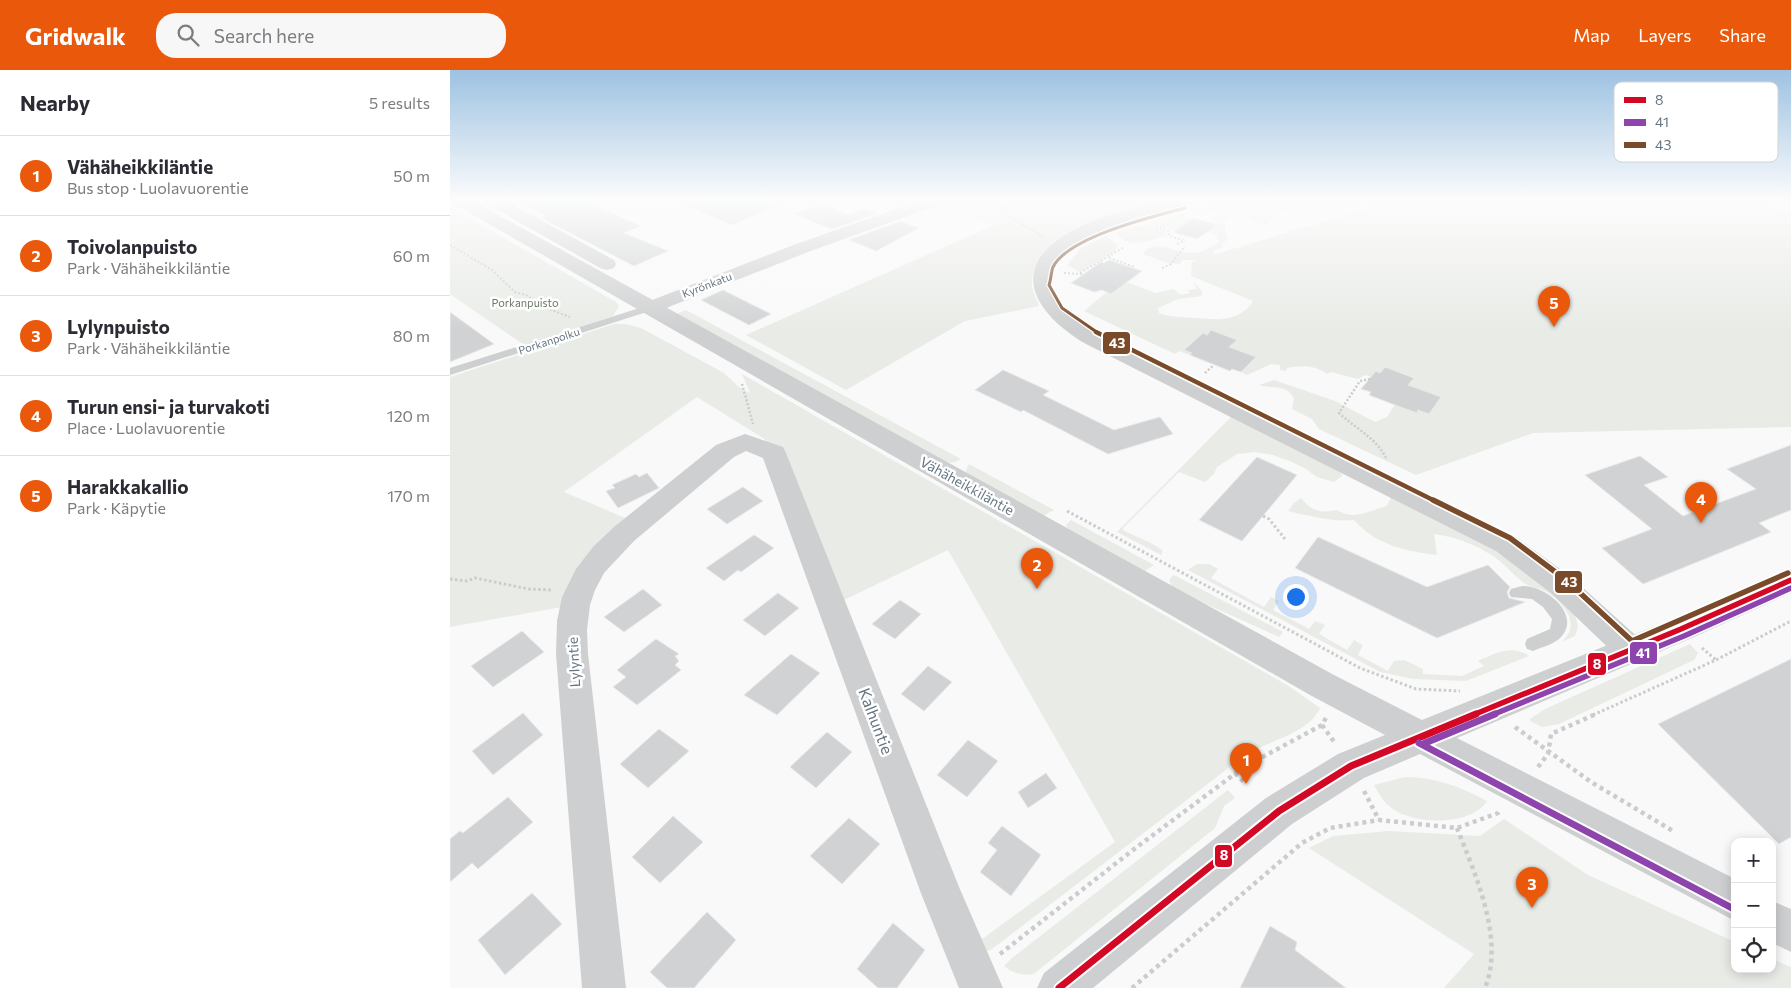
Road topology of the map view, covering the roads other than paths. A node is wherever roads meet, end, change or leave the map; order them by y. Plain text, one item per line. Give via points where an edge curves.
1 (549, 244) edge
2 (566, 244) edge
3 (814, 244) edge
4 (1064, 244) edge
5 (607, 264) dead end
6 (649, 308) junction
7 (450, 372) edge
8 (759, 447) joint
9 (1791, 580) edge
10 (1516, 593) dead end
11 (1533, 644) dead end
12 (1631, 650) junction
13 (1422, 736) junction
14 (1731, 900) edge
15 (1776, 924) edge
16 (1791, 932) edge
17 (978, 981) edge
18 (604, 988) edge
19 (1059, 988) edge

1 - 6 street, Vähäheikkiläntie
2 - 5 street, Vähäheikkiläntie
3 - 6 street, Kyrönkatu
4 - 12 street via 1047,259 1042,268 1041,282 1046,300 1069,326 1506,544 1561,585
6 - 7 lane, Porkanpolku
6 - 13 street, Vähäheikkiläntie via 1342,695
8 - 17 street, Kalhuntie
8 - 18 street, Lylyntie via 725,451 616,541 580,589 572,646
9 - 12 street
10 - 11 lane via 1540,596 1553,607 1559,619 1556,633
12 - 13 street
13 - 14 street, Vähäheikkiläntie
13 - 19 street via 1351,766 1279,811
15 - 16 street

